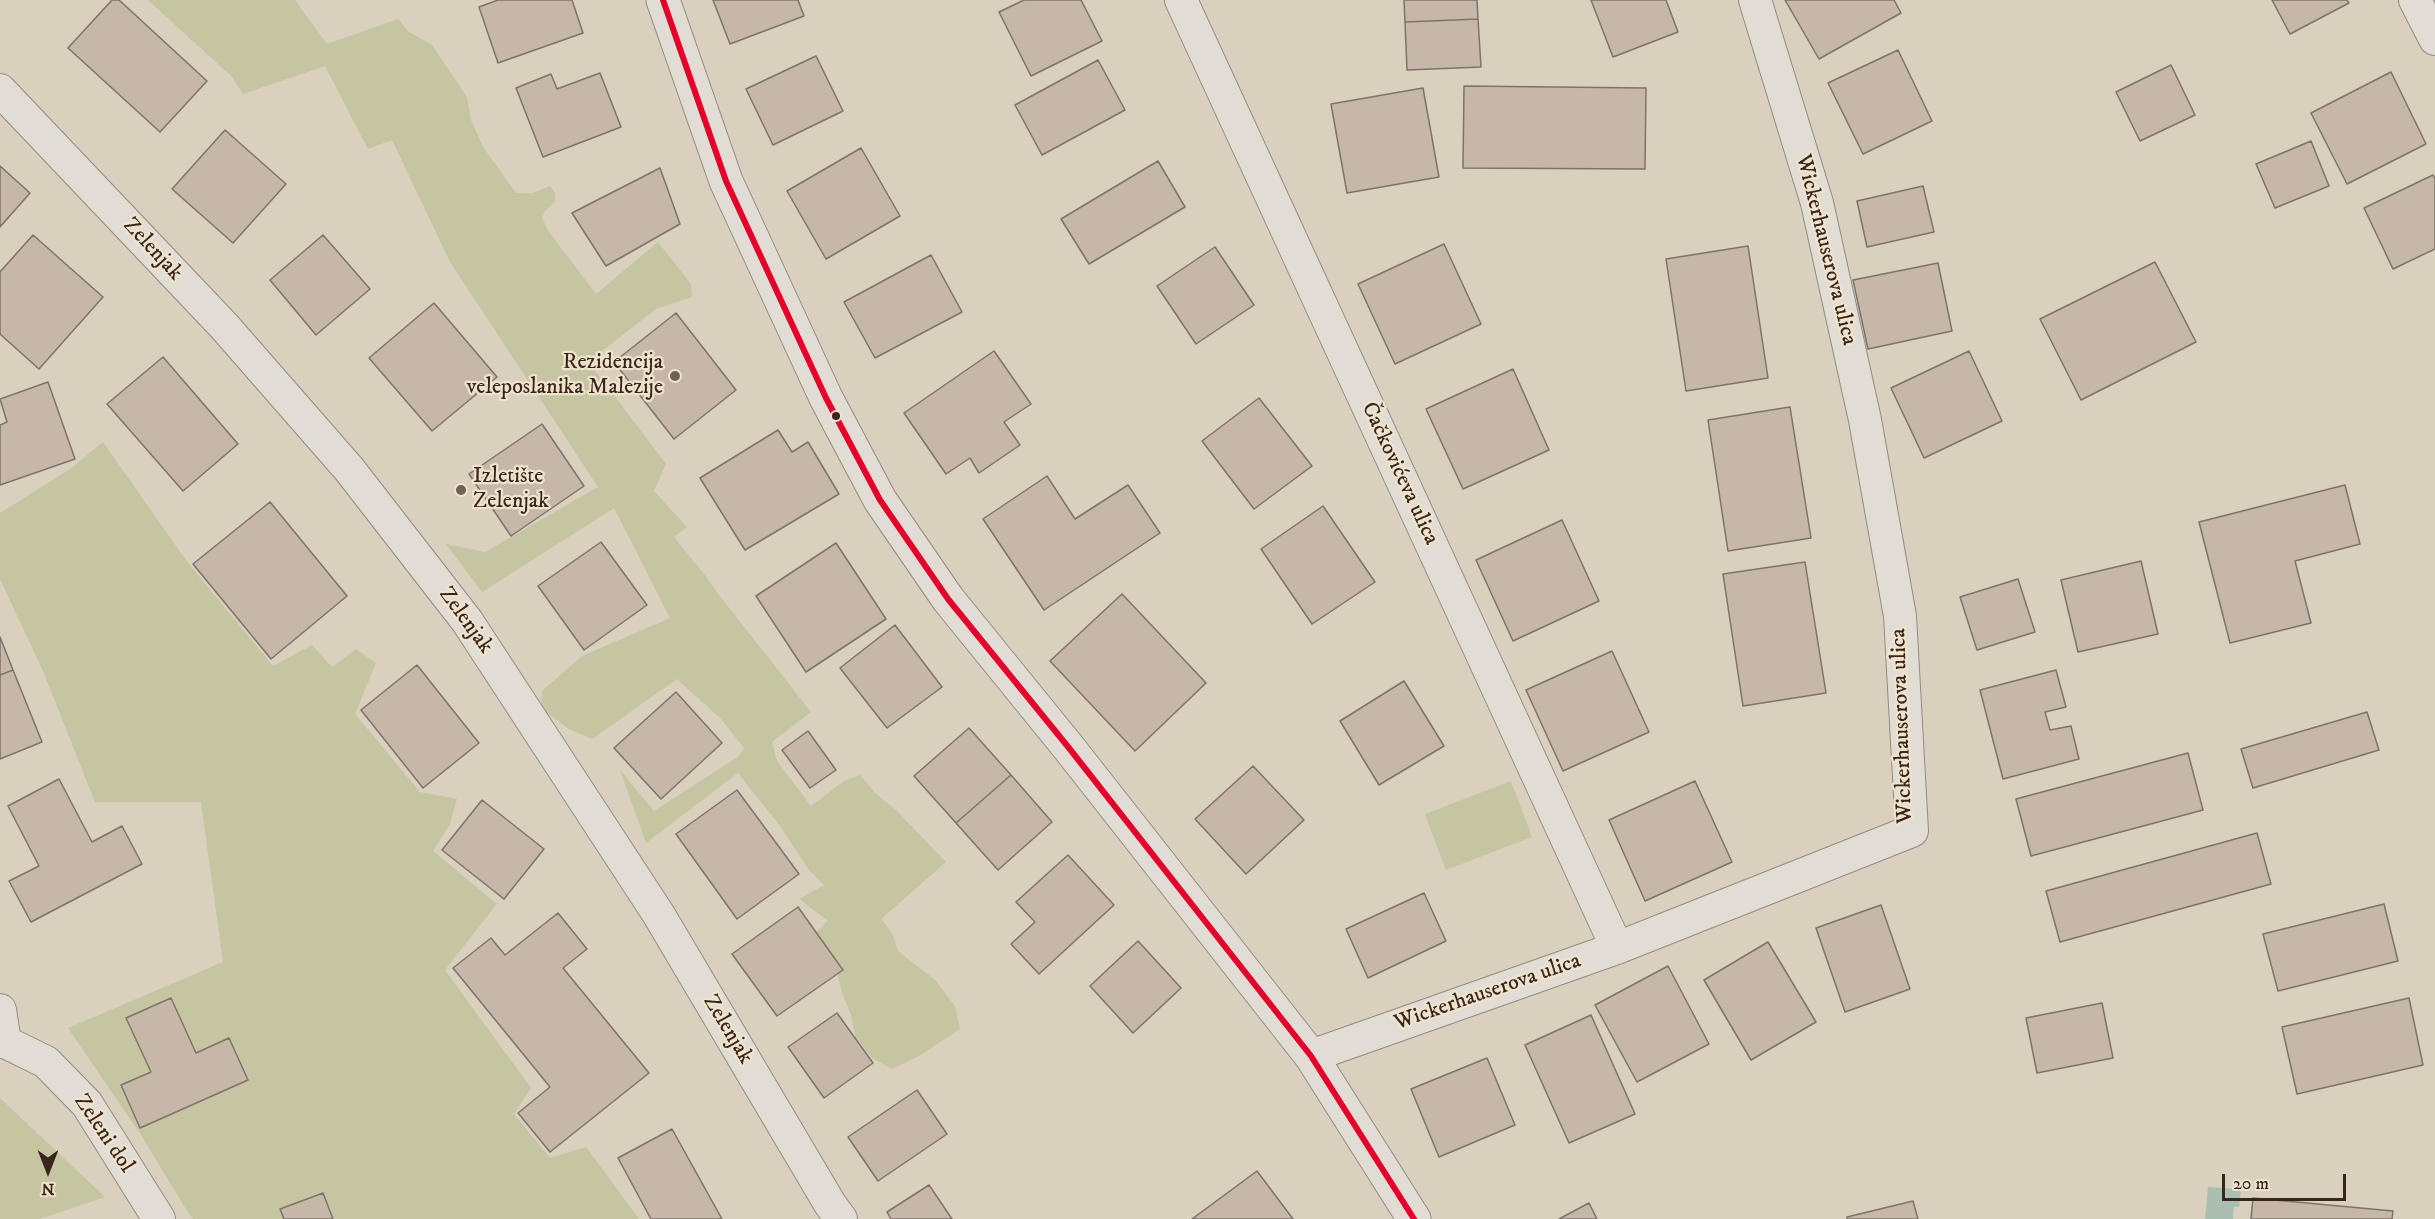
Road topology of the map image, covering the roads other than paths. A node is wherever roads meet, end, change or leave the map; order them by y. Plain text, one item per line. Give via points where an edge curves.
1 (663, 0) edge
2 (1181, 0) edge
3 (1755, 0) edge
4 (2415, 0) edge
5 (2433, 32) edge
6 (0, 90) edge
7 (1617, 948) junction
8 (0, 1010) edge
9 (2, 1042) edge
10 (1311, 1056) junction
11 (159, 1219) edge
12 (841, 1219) edge
13 (1414, 1219) edge

1 - 10 street via 726,182 826,398 880,500 948,599
2 - 7 street, Čačkovićeva ulica
3 - 7 street, Wickerhauserova ulica via 1817,203 1865,420 1900,616 1912,831
4 - 5 street
6 - 12 street, Zelenjak via 239,344 349,469 468,621 659,915
7 - 10 street, Wickerhauserova ulica
8 - 9 street, Zeleni dol
9 - 11 street, Zeleni dol via 46,1062 87,1104
10 - 13 street

